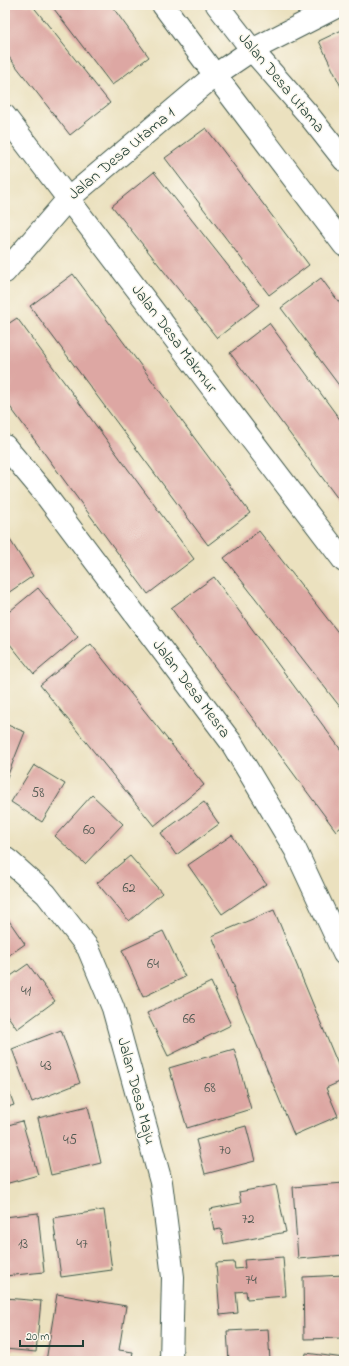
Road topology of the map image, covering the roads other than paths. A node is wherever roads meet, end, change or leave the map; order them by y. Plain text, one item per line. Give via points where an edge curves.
1 (163, 5) edge
2 (217, 5) edge
3 (340, 5) edge
4 (252, 50) junction
5 (215, 75) junction
6 (5, 116) edge
7 (344, 160) edge
8 (68, 199) junction
9 (344, 245) edge
10 (5, 272) edge
11 (5, 446) edge
12 (344, 561) edge
13 (5, 858) edge
14 (344, 954) edge
15 (171, 1361) edge

1 - 5 street
2 - 4 street, Jalan Desa Utama
3 - 4 street, Jalan Desa Utama 1
4 - 5 street, Jalan Desa Utama 1
4 - 7 street, Jalan Desa Utama
5 - 8 street, Jalan Desa Utama 1
5 - 9 street
6 - 8 street, Jalan Desa Makmur
8 - 10 street, Jalan Desa Utama 1
8 - 12 street, Jalan Desa Makmur
11 - 14 street, Jalan Desa Mesra via 41,489 231,742 295,849
13 - 15 street, Jalan Desa Maju via 46,894 88,948 113,1008 161,1182 173,1277

